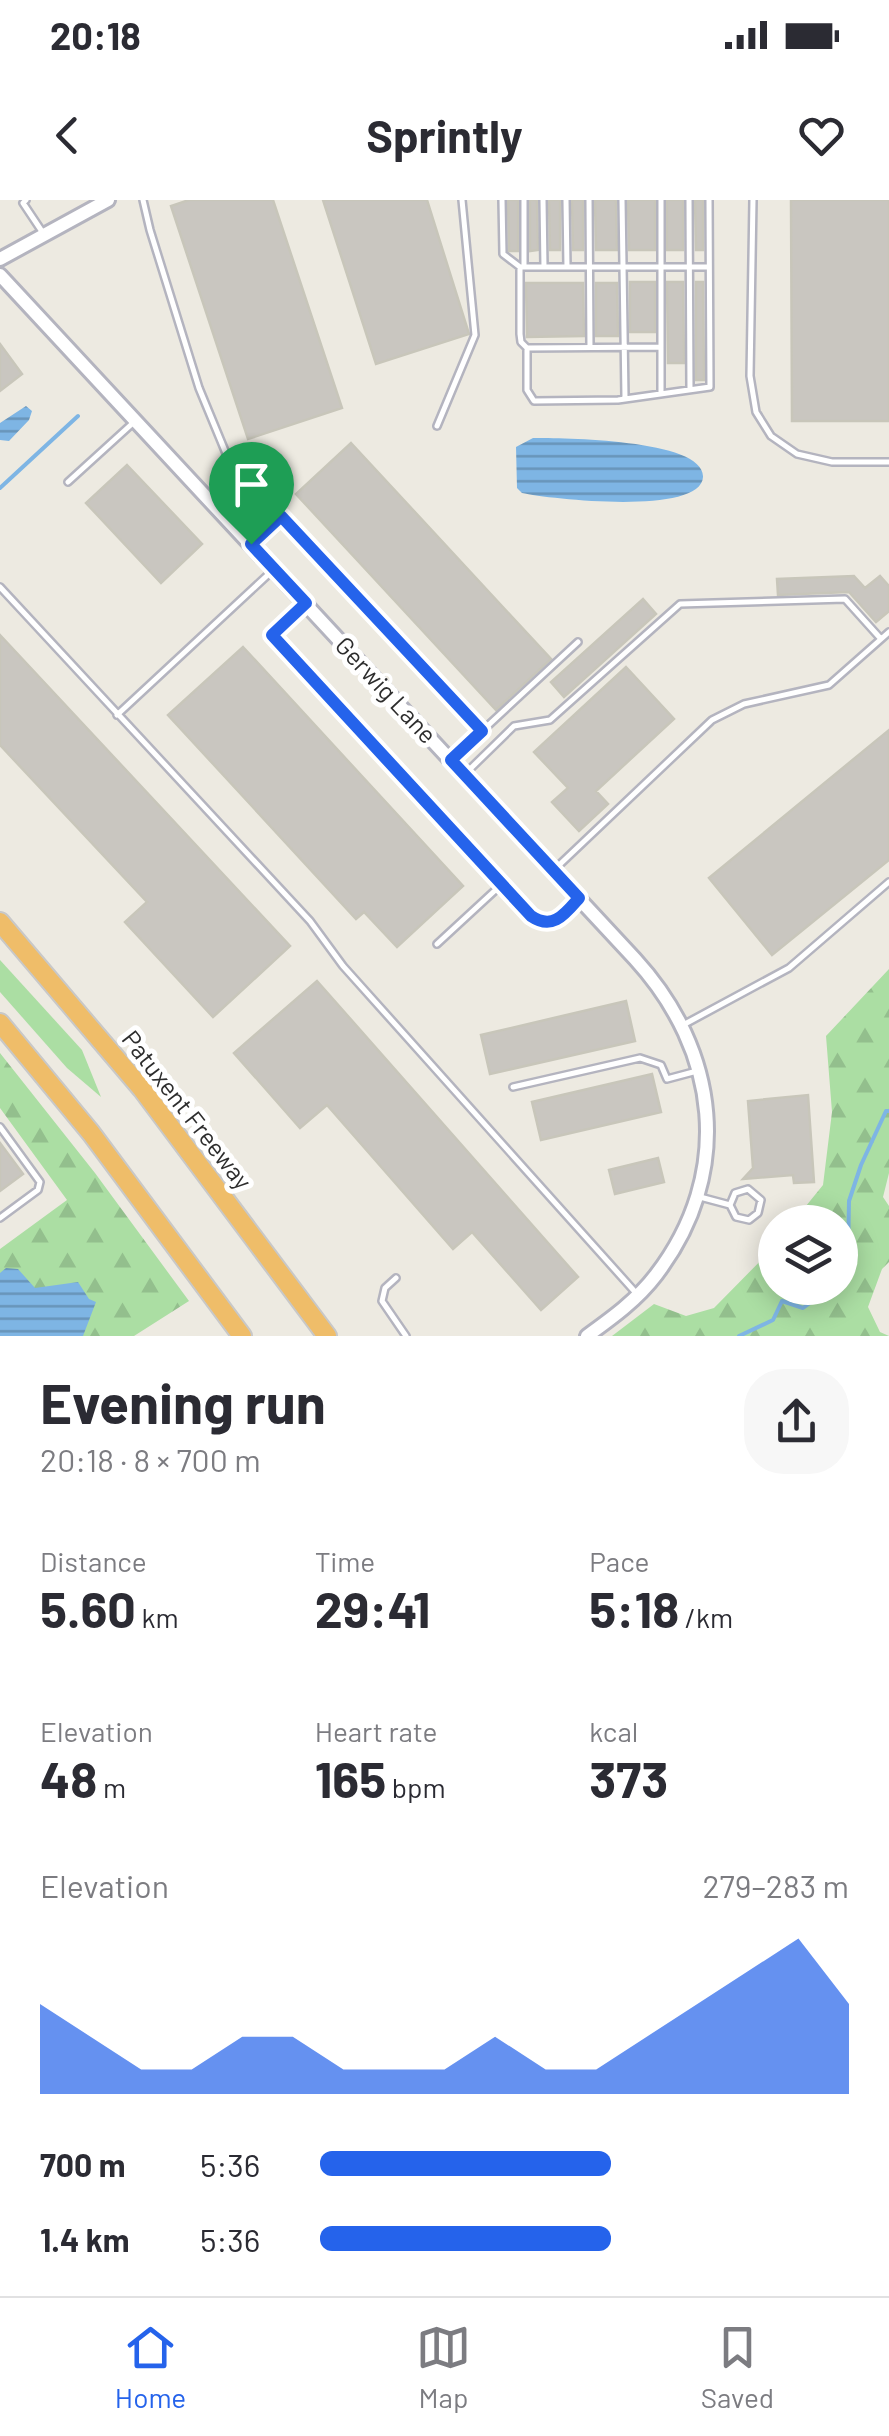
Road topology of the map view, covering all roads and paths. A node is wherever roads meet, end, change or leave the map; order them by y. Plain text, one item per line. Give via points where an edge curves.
1 (26, 200) edge
2 (108, 200) edge
3 (143, 200) edge
4 (462, 200) edge
5 (502, 200) edge
6 (524, 200) edge
7 (543, 200) edge
8 (566, 200) edge
9 (589, 200) edge
10 (622, 200) edge
11 (660, 200) edge
12 (689, 200) edge
13 (709, 200) edge
14 (753, 200) edge
15 (86, 205) edge
16 (44, 235) junction
17 (0, 260) edge
18 (623, 266) junction
19 (689, 266) junction
20 (522, 267) junction
21 (544, 267) junction
22 (566, 267) junction
23 (589, 267) junction
24 (661, 267) junction
25 (709, 267) junction
26 (0, 275) edge
27 (661, 347) junction
28 (526, 348) junction
29 (590, 348) junction
30 (624, 348) junction
31 (690, 389) junction
32 (662, 392) junction
33 (624, 398) junction
34 (136, 420) junction
35 (438, 426) dead end
36 (889, 462) edge
37 (68, 482) dead end
38 (212, 501) junction
39 (251, 544) junction
40 (274, 569) junction
41 (0, 587) edge
42 (306, 603) junction
43 (889, 632) edge
44 (881, 639) junction
45 (578, 642) dead end
46 (117, 715) junction
47 (482, 731) junction
48 (451, 760) junction
49 (464, 774) junction
50 (554, 870) junction
51 (889, 882) edge
52 (502, 884) junction
53 (579, 898) junction
54 (0, 922) edge
55 (436, 944) dead end
56 (0, 1023) edge
57 (683, 1025) junction
58 (700, 1070) junction
59 (512, 1087) dead end
60 (0, 1127) edge
61 (698, 1196) junction
62 (730, 1206) junction
63 (0, 1218) edge
64 (396, 1278) dead end
65 (638, 1296) junction
66 (242, 1336) edge
67 (327, 1336) edge
68 (406, 1336) edge
69 (587, 1336) edge

1 - 16 lane
2 - 15 street
3 - 38 lane via 199,388 230,463 228,482
4 - 35 lane via 475,334
5 - 20 lane via 503,254
6 - 20 lane
7 - 21 lane
8 - 22 lane
9 - 23 lane
10 - 18 lane
11 - 24 lane
12 - 19 lane
13 - 25 lane
14 - 36 lane via 750,376 756,412 771,436 797,454
15 - 16 street
16 - 17 street
18 - 23 lane
18 - 24 lane
18 - 30 lane
19 - 24 lane
19 - 25 lane
19 - 31 lane
20 - 21 lane
20 - 28 lane via 520,334
21 - 22 lane
22 - 23 lane
23 - 29 lane
24 - 27 lane
25 - 31 lane via 710,387
26 - 34 street, Gerwig Lane
27 - 30 lane
27 - 32 lane
28 - 29 lane
28 - 33 lane via 527,390 534,400
29 - 30 lane
30 - 33 lane
31 - 32 lane
32 - 33 lane
34 - 37 lane
34 - 38 street, Gerwig Lane
38 - 39 street, Gerwig Lane
39 - 40 street, Gerwig Lane
39 - 47 lane via 281,516
40 - 42 street, Gerwig Lane
40 - 46 lane
41 - 46 lane
42 - 48 street, Gerwig Lane
42 - 52 lane via 272,635
43 - 44 lane
44 - 49 lane via 845,599 680,604 550,720 514,726
44 - 50 lane via 829,685 744,704 712,720
45 - 47 lane
46 - 65 lane via 310,921
47 - 48 lane
48 - 49 street, Gerwig Lane
49 - 50 street, Gerwig Lane
50 - 53 street, Gerwig Lane
51 - 57 lane via 789,968
52 - 53 lane via 543,923 557,921
52 - 55 lane
53 - 57 street, Gerwig Lane via 648,974
54 - 67 highway, Patuxent Freeway via 142,1090
56 - 66 highway
57 - 58 street, Gerwig Lane
58 - 59 lane via 667,1079 662,1065 640,1058
58 - 61 street, Gerwig Lane via 707,1115
60 - 63 lane via 40,1182
61 - 62 lane
61 - 65 street, Gerwig Lane via 669,1256
62 - 62 lane via 735,1193 748,1189 761,1206 749,1220 736,1217
64 - 68 lane via 382,1301
65 - 69 street, Gerwig Lane

